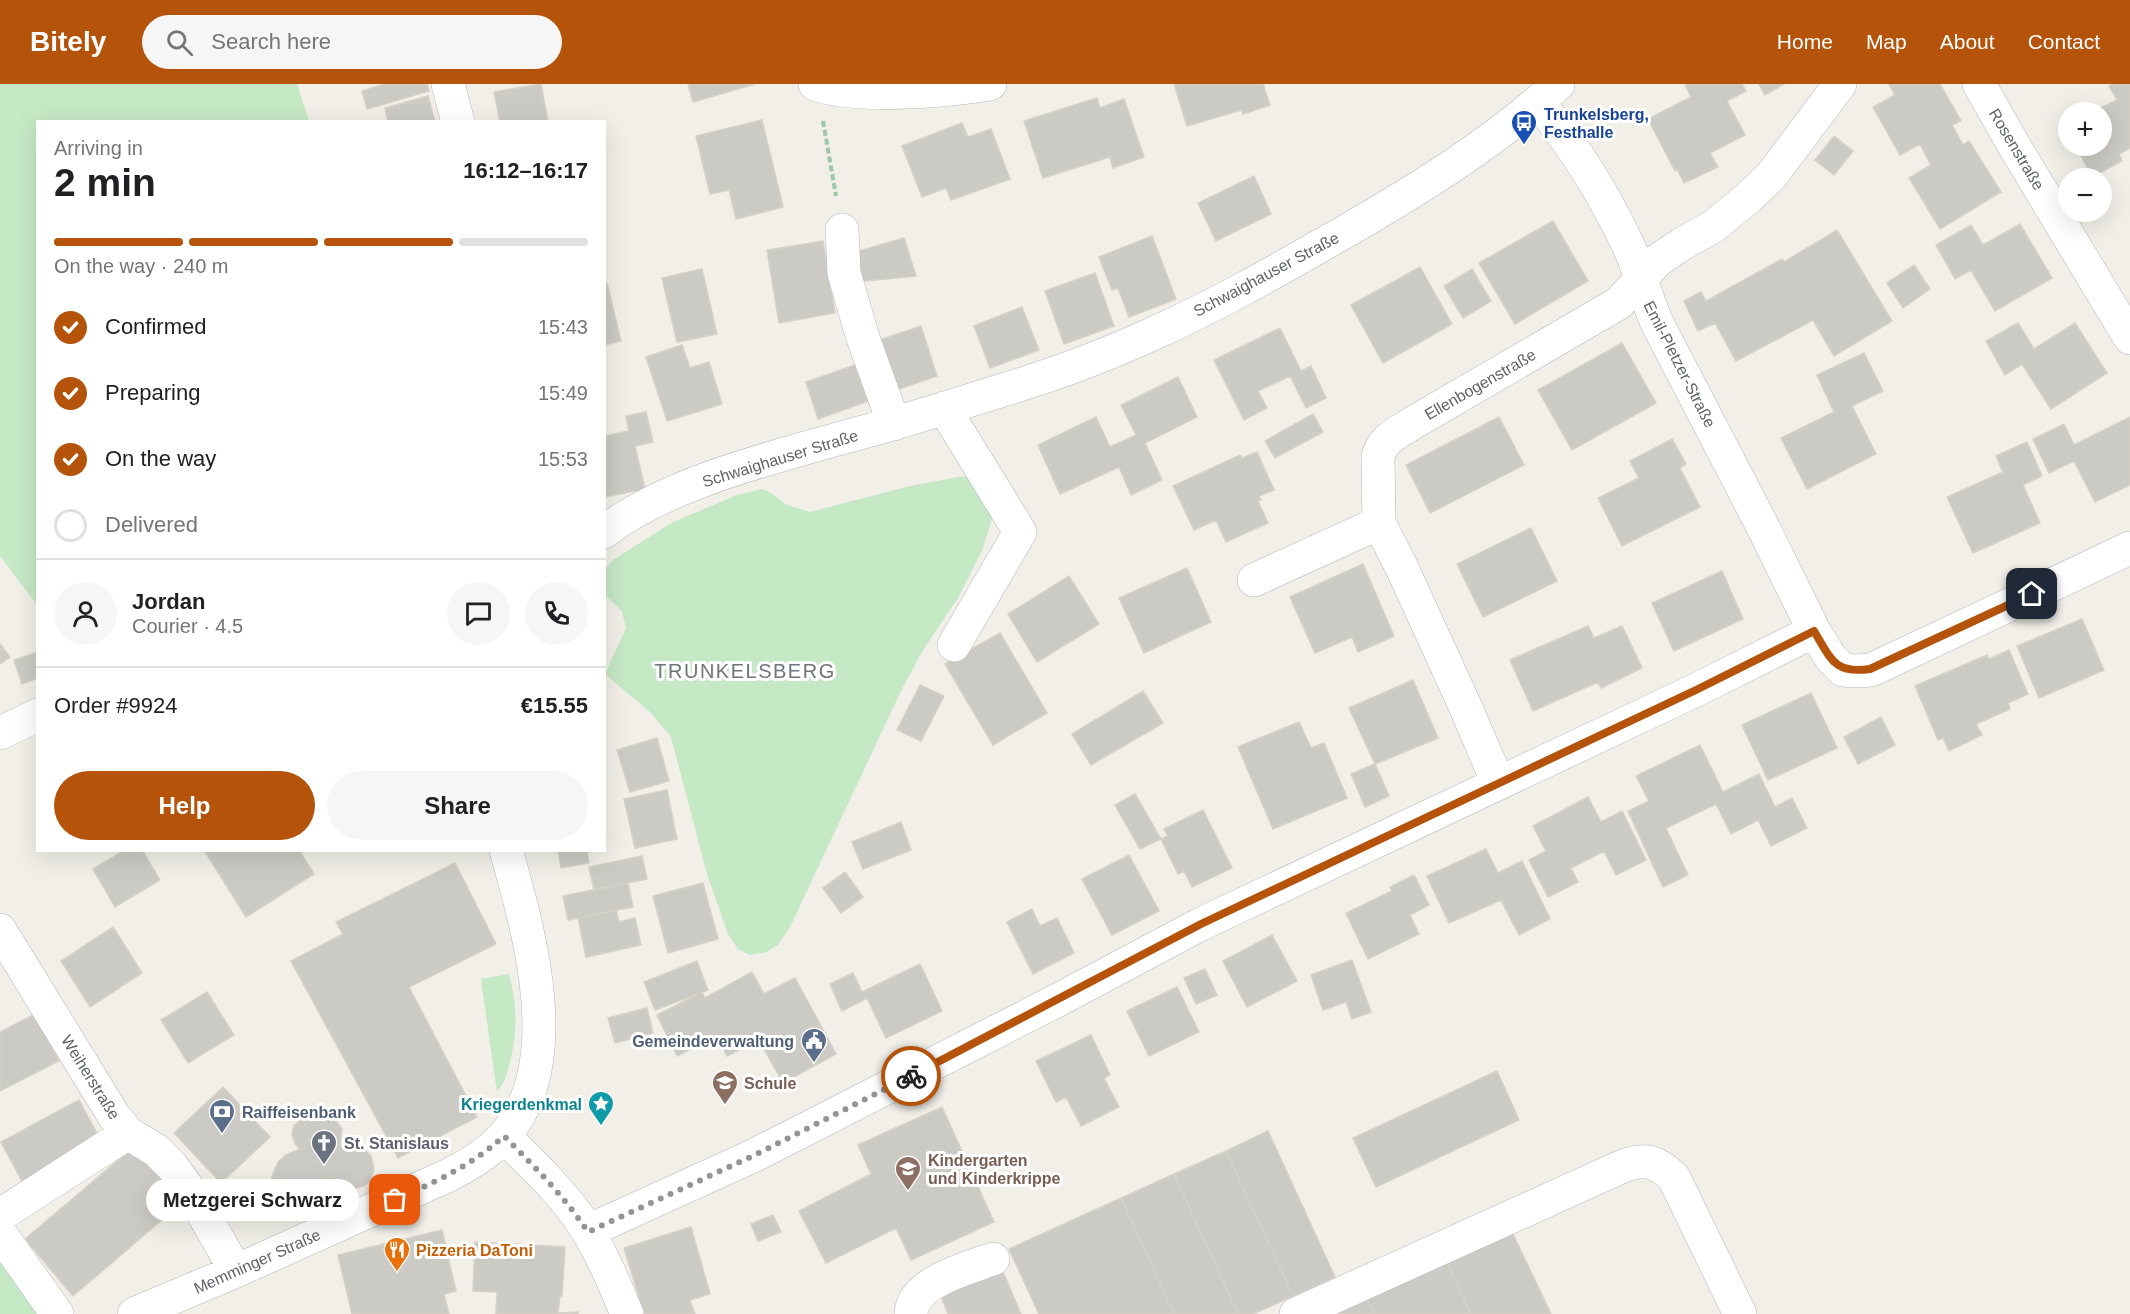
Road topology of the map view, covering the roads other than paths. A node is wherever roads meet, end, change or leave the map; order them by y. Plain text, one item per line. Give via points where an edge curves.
1 (447, 84) edge
2 (816, 84) edge
3 (990, 84) edge
4 (1840, 84) edge
5 (1979, 84) edge
6 (1548, 93) edge
7 (457, 120) edge
8 (842, 230) road end
9 (1641, 278) junction
10 (2130, 338) edge
11 (944, 408) junction
12 (894, 424) junction
13 (1379, 523) junction
14 (606, 530) edge
15 (2130, 548) edge
16 (1254, 580) dead end
17 (1814, 631) junction
18 (954, 645) dead end
19 (36, 716) edge
20 (0, 733) edge
21 (1498, 783) junction
22 (507, 852) edge
23 (0, 930) edge
24 (128, 1133) junction
25 (504, 1136) junction
26 (0, 1215) edge
27 (588, 1232) junction
28 (0, 1233) edge
29 (993, 1259) dead end
30 (236, 1271) junction
31 (57, 1314) edge
32 (134, 1314) edge
33 (627, 1314) edge
34 (911, 1314) edge
35 (1296, 1314) edge
36 (1740, 1314) edge

1 - 7 street
2 - 3 street via 831,90 878,91
4 - 9 street via 1772,175 1714,226 1658,260
5 - 10 street, Rosenstraße
6 - 9 street, Emil-Pletzer-Straße via 1563,132 1629,246
6 - 11 street, Schwaighauser Straße via 1438,175 1228,297 1102,355
8 - 12 street via 844,273
9 - 13 street, Ellenbogenstraße via 1619,303 1384,442 1378,457
9 - 17 street, Emil-Pletzer-Straße via 1657,323
11 - 12 street, Schwaighauser Straße
11 - 18 street via 1020,532
12 - 14 street, Schwaighauser Straße via 762,460 701,482 650,504
13 - 16 street
13 - 21 street, Ellenbogenstraße
15 - 17 street via 1870,669 1843,669
17 - 21 street
19 - 20 street
21 - 27 street via 1201,924 755,1155
22 - 25 street via 535,976 539,1045 528,1095
23 - 24 street, Weiherstraße
24 - 26 street
24 - 30 street, Weiherstraße via 172,1166
25 - 27 street via 561,1195
25 - 30 street, Memminger Straße via 468,1166
27 - 33 street
28 - 31 street
29 - 34 street via 927,1288 917,1297
30 - 32 street, Memminger Straße
35 - 36 street via 1636,1161 1663,1166 1674,1178

